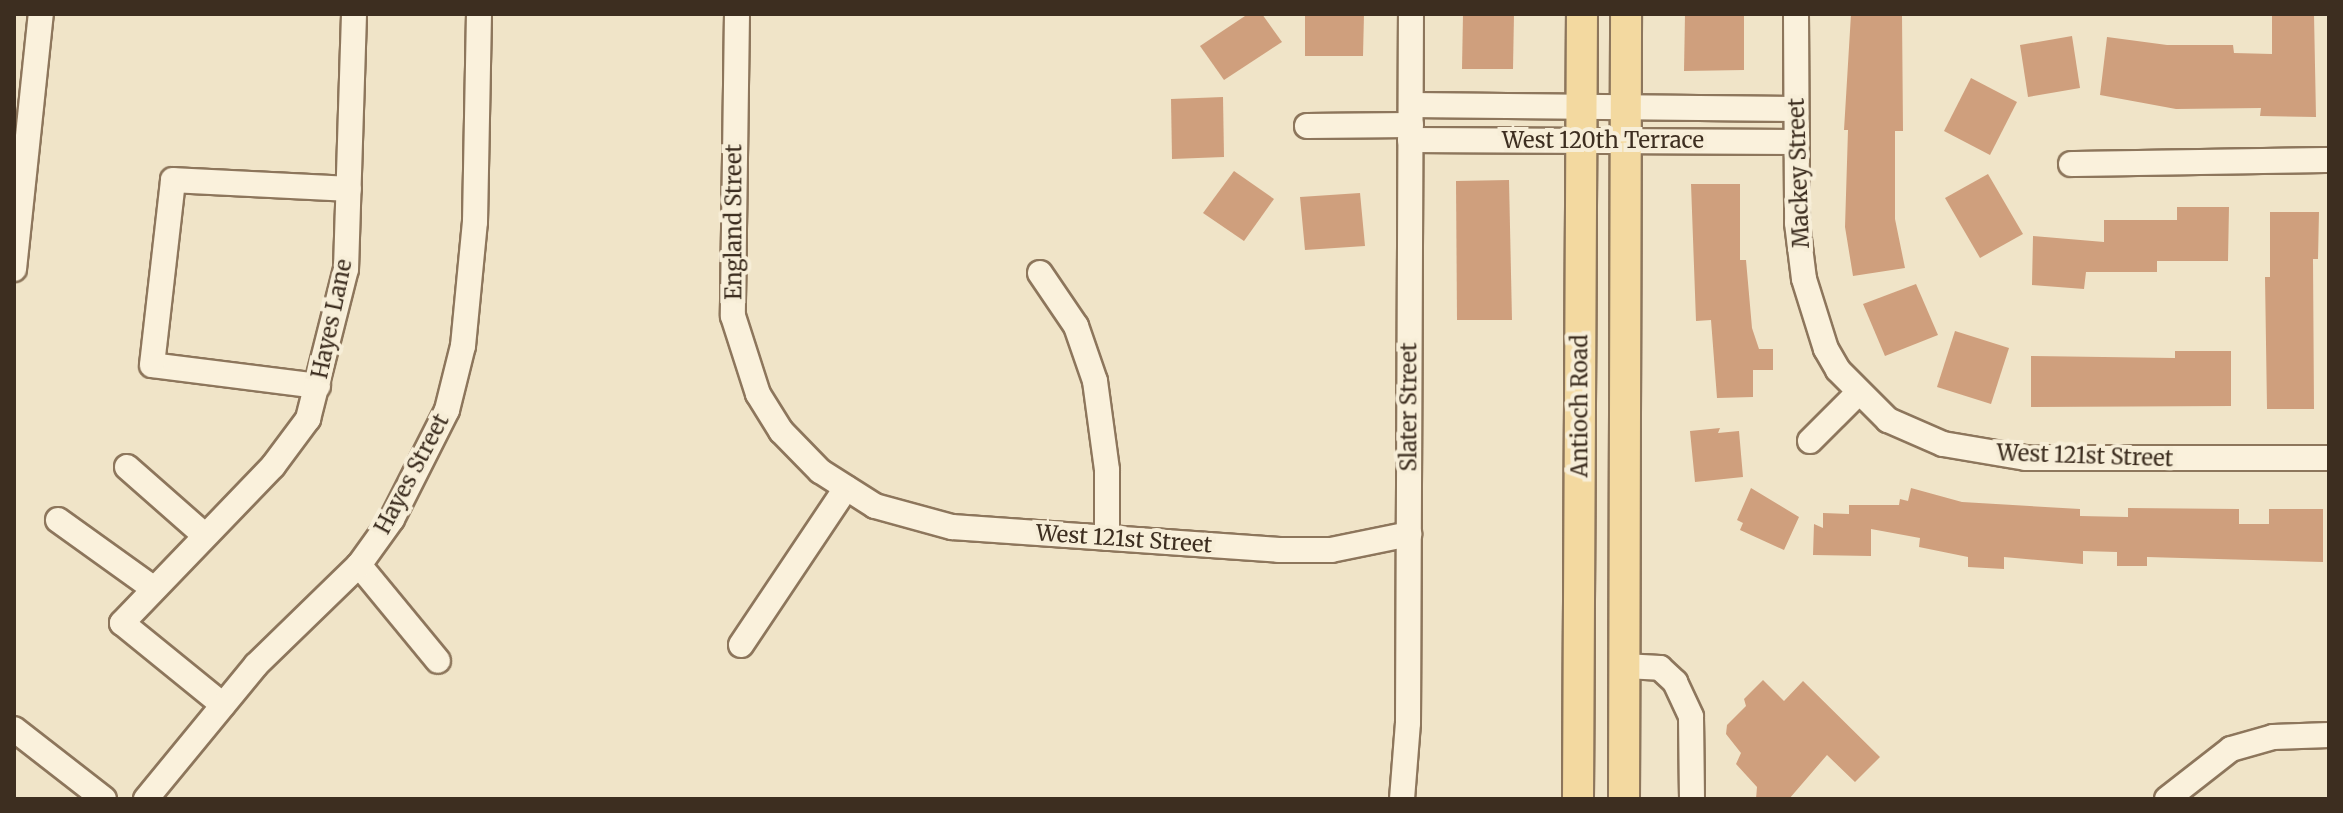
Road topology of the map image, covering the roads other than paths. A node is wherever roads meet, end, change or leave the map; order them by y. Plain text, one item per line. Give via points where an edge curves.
1 (41, 14) edge
2 (354, 14) edge
3 (479, 14) edge
4 (737, 14) edge
5 (1411, 14) edge
6 (1582, 14) edge
7 (1626, 14) edge
8 (1796, 14) edge
9 (1581, 107) junction
10 (1626, 107) junction
11 (1795, 109) junction
12 (1411, 124) junction
13 (1307, 126) dead end
14 (1581, 141) junction
15 (1626, 141) junction
16 (1796, 142) junction
17 (2329, 160) edge
18 (2071, 164) dead end
19 (349, 189) junction
20 (14, 269) edge
21 (1040, 273) dead end
22 (318, 386) junction
23 (1859, 392) junction
24 (1810, 441) dead end
25 (2329, 458) edge
26 (127, 467) dead end
27 (846, 488) junction
28 (58, 520) dead end
29 (1409, 534) junction
30 (204, 535) junction
31 (1107, 538) junction
32 (359, 565) junction
33 (154, 589) junction
34 (741, 645) dead end
35 (438, 661) dead end
36 (1624, 666) junction
37 (223, 705) junction
38 (14, 729) edge
39 (2329, 735) edge
40 (104, 799) edge
41 (146, 799) edge
42 (1402, 799) edge
43 (1578, 799) edge
44 (1624, 799) edge
45 (1692, 799) edge
46 (2167, 799) edge

1 - 20 street
2 - 19 street, Hayes Lane
3 - 32 street, Hayes Street via 475,222 463,346 447,410 425,458
4 - 27 street, England Street via 731,286 741,353 781,431 820,471
5 - 12 street, Slater Street
6 - 9 main road, Antioch Road
7 - 10 main road, Antioch Road
8 - 11 street, Mackey Street
9 - 10 street, West 120th Terrace
9 - 12 street, West 120th Terrace
9 - 14 main road, Antioch Road
10 - 11 street, West 120th Terrace
10 - 15 main road, Antioch Road
11 - 16 street, Mackey Street
12 - 13 street, West 120th Terrace
12 - 14 street, West 120th Terrace
12 - 29 street, Slater Street
14 - 15 street, West 120th Terrace
14 - 43 main road, Antioch Road
15 - 16 street, West 120th Terrace
15 - 36 main road, Antioch Road
16 - 23 street, Mackey Street via 1804,279 1826,349
17 - 18 street
19 - 22 street, Hayes Lane via 346,269
19 - 22 street via 173,180 152,365
21 - 31 street via 1076,326 1095,381 1107,470
22 - 30 street, Hayes Lane via 308,419 273,466
23 - 24 street
23 - 25 street, West 121st Street via 1888,420 1920,436 1999,456
26 - 30 street
27 - 31 street, West 121st Street via 875,506 952,527
27 - 34 street
28 - 33 street
29 - 31 street, West 121st Street via 1331,550
29 - 42 street, Slater Street
30 - 33 street, Hayes Lane
32 - 35 street
32 - 37 street, Hayes Street via 256,665
33 - 37 street, Hayes Lane via 122,623
36 - 44 main road, Antioch Road
36 - 45 street via 1660,668 1675,682 1691,717
37 - 41 street, Hayes Street
38 - 40 street
39 - 46 street via 2273,737 2231,749

